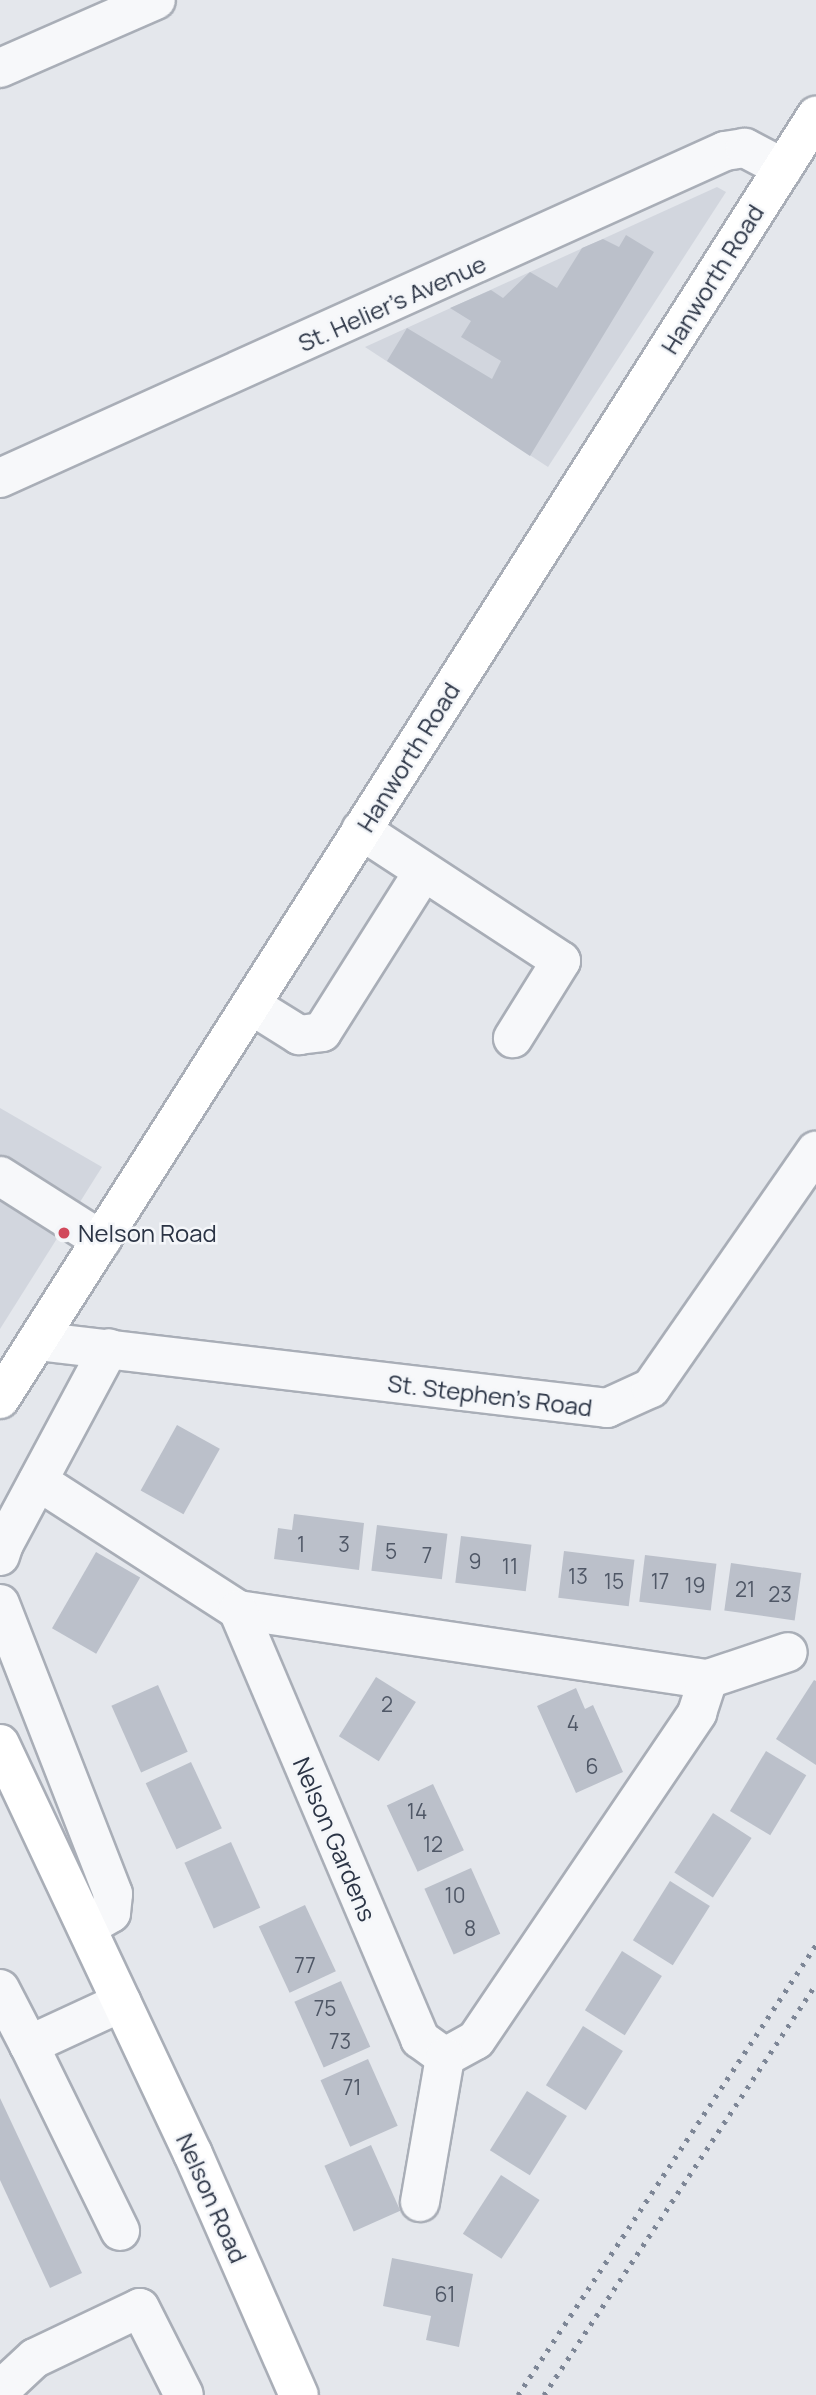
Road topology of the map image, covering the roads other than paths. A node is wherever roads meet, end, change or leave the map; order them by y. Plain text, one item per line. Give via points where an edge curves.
1 (156, 0) edge
2 (0, 68) edge
3 (816, 116) edge
4 (783, 168) junction
5 (0, 478) edge
6 (361, 831) junction
7 (423, 872) junction
8 (251, 1005) junction
9 (513, 1038) dead end
10 (816, 1151) edge
11 (0, 1176) edge
12 (101, 1240) junction
13 (37, 1341) junction
14 (109, 1348) junction
15 (0, 1399) edge
16 (38, 1481) junction
17 (0, 1556) edge
18 (0, 1604) edge
19 (238, 1610) junction
20 (788, 1652) dead end
21 (708, 1679) junction
22 (0, 1744) edge
23 (87, 1927) junction
24 (0, 1989) edge
25 (122, 2002) junction
26 (29, 2045) junction
27 (446, 2057) junction
28 (421, 2202) dead end
29 (120, 2231) dead end
30 (9, 2382) dead end
31 (184, 2395) edge
32 (299, 2395) edge

1 - 2 street
3 - 4 main road, Hanworth Road
4 - 5 street, St. Helier's Avenue via 745,148 725,151
4 - 6 main road, Hanworth Road
6 - 7 street
6 - 8 main road, Hanworth Road
7 - 8 street via 322,1032 299,1035
7 - 9 street via 561,961
8 - 12 main road, Hanworth Road
10 - 14 street, St. Stephen's Road via 651,1388 607,1408
11 - 12 street
12 - 13 main road, Hanworth Road
13 - 14 street, St. Stephen's Road
13 - 15 main road, Hanworth Road
14 - 16 street
16 - 17 street
16 - 19 street
18 - 23 street via 113,1894 111,1913
19 - 21 street
19 - 27 street, Nelson Gardens via 420,2039
20 - 21 street
21 - 27 street via 697,1713 477,2040
22 - 23 main road, Nelson Road
23 - 25 main road, Nelson Road
24 - 26 street
25 - 26 street
25 - 32 main road, Nelson Road
26 - 29 street
27 - 28 street
30 - 31 street via 35,2358 140,2308

